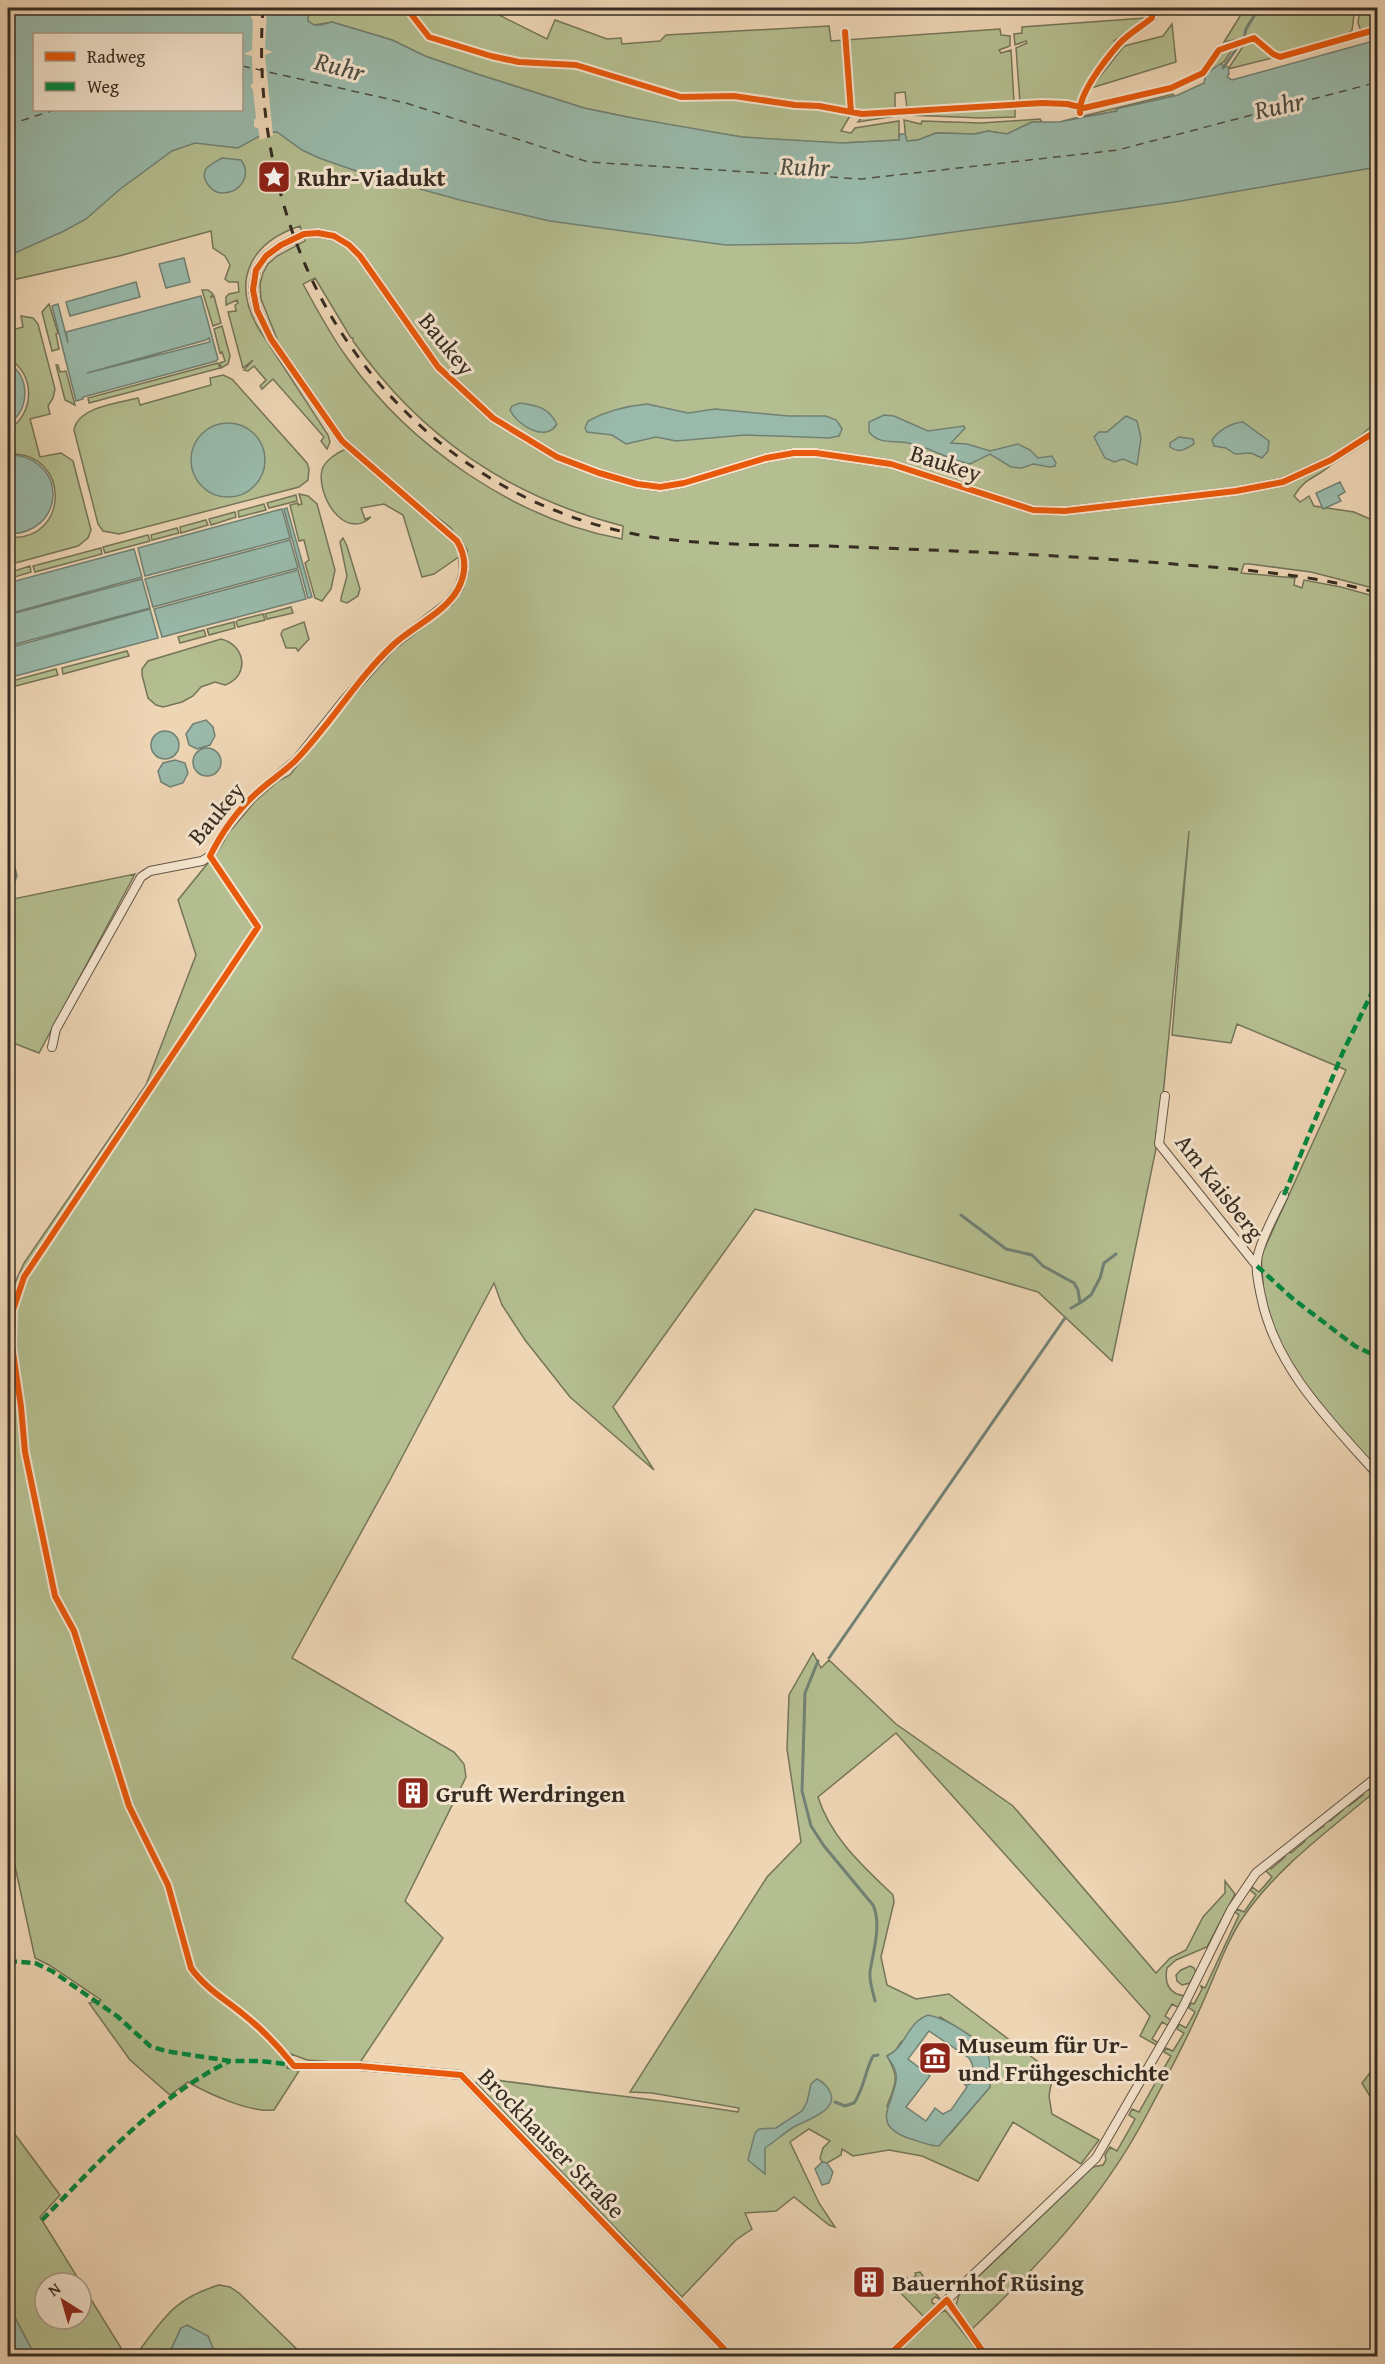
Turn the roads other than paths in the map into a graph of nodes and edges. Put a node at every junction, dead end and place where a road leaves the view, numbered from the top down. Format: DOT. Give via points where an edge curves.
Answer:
graph roads {
  1 [pos="1152,8"];
  2 [pos="1152,18"];
  3 [pos="1377,429"];
  4 [pos="52,1047"];
  5 [pos="1165,1096"];
  6 [pos="1284,1195"];
  7 [pos="1257,1266"];
  8 [pos="1377,1475"];
  9 [pos="1377,1776"];
  10 [pos="294,2066"];
  11 [pos="947,2300"];
  12 [pos="731,2356"];
  13 [pos="888,2356"];
  14 [pos="986,2356"];
  1 -- 2 [label="street"];
  3 -- 4 [label="street, Baukey" via="1331,460 1283,482 1065,511 1033,510 891,465 816,453 766,458 684,483 660,487 637,484 557,457 493,418 438,367 349,244 334,236 304,234 266,255 256,270 253,290 257,310 271,339 342,441 457,541 463,552 464,572 449,602 392,646 296,760 252,798 210,856 150,871 141,877 56,1029"];
  5 -- 7 [label="street, Am Kaisberg" via="1159,1144"];
  6 -- 7 [label="street"];
  7 -- 8 [label="street" via="1264,1312 1298,1382"];
  9 -- 11 [label="street" via="1256,1873 1231,1910 1182,2009 1096,2158"];
  10 -- 12 [label="street, Brockhauser Straße" via="359,2066 461,2075"];
  11 -- 13 [label="street"];
  11 -- 14 [label="street"];
}
